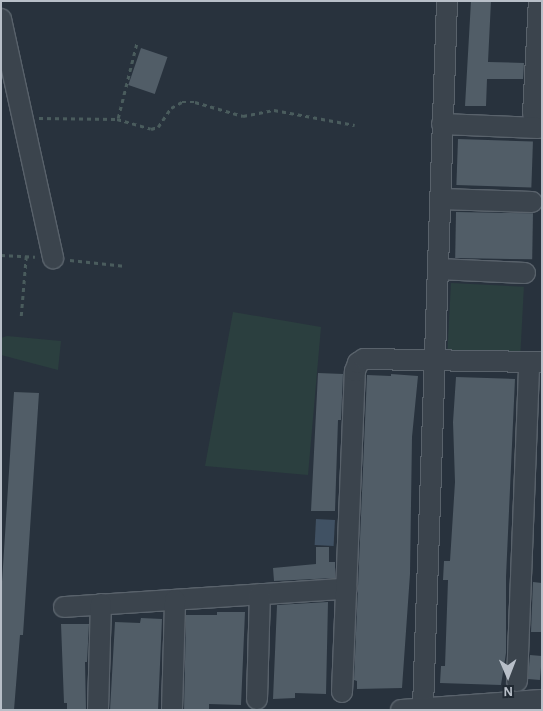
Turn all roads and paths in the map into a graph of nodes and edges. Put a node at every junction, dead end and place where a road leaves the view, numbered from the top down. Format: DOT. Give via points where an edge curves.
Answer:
graph roads {
  1 [pos="447,1"];
  2 [pos="539,1"];
  3 [pos="1,19"];
  4 [pos="137,42"];
  5 [pos="22,117"];
  6 [pos="117,119"];
  7 [pos="442,124"];
  8 [pos="355,126"];
  9 [pos="441,199"];
  10 [pos="532,202"];
  11 [pos="26,256"];
  12 [pos="52,258"];
  13 [pos="438,269"];
  14 [pos="525,273"];
  15 [pos="21,316"];
  16 [pos="436,360"];
  17 [pos="536,362"];
  18 [pos="346,588"];
  19 [pos="260,594"];
  20 [pos="175,600"];
  21 [pos="101,604"];
  22 [pos="64,607"];
  23 [pos="517,681"];
  24 [pos="342,692"];
  25 [pos="257,700"];
  26 [pos="542,700"];
  27 [pos="423,707"];
  28 [pos="98,710"];
  29 [pos="172,710"];
  30 [pos="401,710"];
  1 -- 7 [label="street"];
  2 -- 7 [label="street" via="535,121"];
  3 -- 5 [label="street"];
  4 -- 6 [label="path"];
  5 -- 6 [label="path"];
  5 -- 12 [label="street"];
  6 -- 8 [label="path" via="151,129 158,127 171,108 182,102 195,102 242,116 274,110"];
  7 -- 9 [label="street"];
  9 -- 10 [label="street"];
  9 -- 13 [label="street"];
  11 -- 15 [label="path"];
  13 -- 14 [label="street"];
  13 -- 16 [label="street"];
  16 -- 17 [label="street"];
  16 -- 18 [label="street" via="364,358 355,371"];
  16 -- 27 [label="street"];
  17 -- 23 [label="street"];
  18 -- 19 [label="street"];
  18 -- 24 [label="street"];
  19 -- 20 [label="street"];
  19 -- 25 [label="street"];
  20 -- 21 [label="street"];
  20 -- 29 [label="street"];
  21 -- 22 [label="street"];
  21 -- 28 [label="street"];
  26 -- 27 [label="street"];
  27 -- 30 [label="street"];
}
